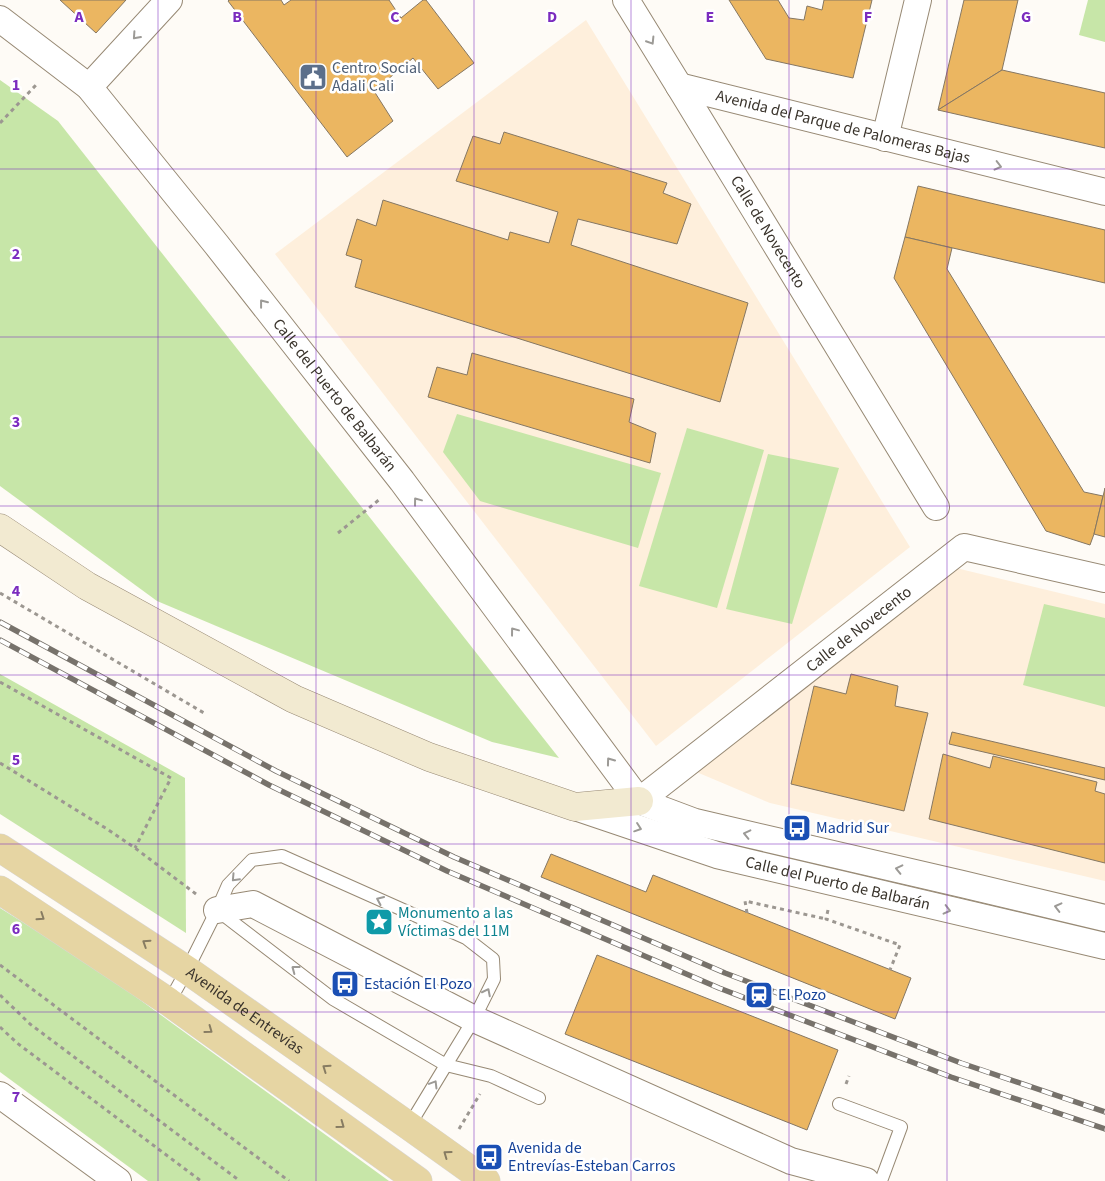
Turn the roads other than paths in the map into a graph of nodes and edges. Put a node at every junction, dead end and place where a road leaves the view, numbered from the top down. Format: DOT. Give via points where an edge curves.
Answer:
graph roads {
  1 [pos="169,0"];
  2 [pos="626,0"];
  3 [pos="918,0"];
  4 [pos="0,19"];
  5 [pos="680,86"];
  6 [pos="89,87"];
  7 [pos="885,138"];
  8 [pos="1105,192"];
  9 [pos="936,507"];
  10 [pos="0,528"];
  11 [pos="1105,579"];
  12 [pos="639,801"];
  13 [pos="575,807"];
  14 [pos="0,848"];
  15 [pos="0,890"];
  16 [pos="216,910"];
  17 [pos="1105,918"];
  18 [pos="1105,946"];
  19 [pos="187,970"];
  20 [pos="169,1002"];
  21 [pos="474,1019"];
  22 [pos="446,1064"];
  23 [pos="0,1094"];
  24 [pos="539,1098"];
  25 [pos="839,1104"];
  26 [pos="409,1126"];
  27 [pos="118,1181"];
  28 [pos="418,1181"];
  29 [pos="486,1181"];
  30 [pos="866,1181"];
  31 [pos="881,1181"];
  1 -- 6 [label="street, one-way"];
  2 -- 5 [label="street, one-way"];
  3 -- 7 [label="street"];
  4 -- 6 [label="street, Calle del Puerto de Balbarán"];
  5 -- 7 [label="street, Avenida del Parque de Palomeras Bajas"];
  5 -- 9 [label="street, Calle de Novecento"];
  12 -- 6 [label="street, Calle del Puerto de Balbarán, one-way" via="402,481"];
  7 -- 8 [label="street, Avenida del Parque de Palomeras Bajas, one-way"];
  10 -- 13 [label="street, Calle del Puerto de Balbarán" via="87,586 294,699 430,757"];
  11 -- 12 [label="street, Calle de Novecento" via="964,547"];
  12 -- 13 [label="street, Calle del Puerto de Balbarán"];
  17 -- 12 [label="street, Calle del Puerto de Balbarán, one-way" via="695,822"];
  13 -- 18 [label="street, Calle del Puerto de Balbarán, one-way" via="717,855"];
  19 -- 14 [label="main road, Avenida de Entrevías, one-way"];
  15 -- 20 [label="main road, one-way"];
  16 -- 19 [label="lane"];
  16 -- 21 [label="street" via="253,904"];
  21 -- 16 [label="lane, one-way" via="494,980 494,959 466,938 282,856 252,860 228,885"];
  22 -- 16 [label="lane, one-way" via="333,999"];
  19 -- 20 [label="lane"];
  26 -- 19 [label="main road, Avenida de Entrevías, one-way"];
  20 -- 28 [label="main road, one-way"];
  21 -- 22 [label="lane"];
  21 -- 30 [label="street" via="791,1161"];
  22 -- 24 [label="lane" via="491,1076"];
  26 -- 22 [label="lane, one-way"];
  23 -- 27 [label="street"];
  25 -- 31 [label="lane" via="901,1127"];
  29 -- 26 [label="main road, Avenida de Entrevías, one-way"];
}
